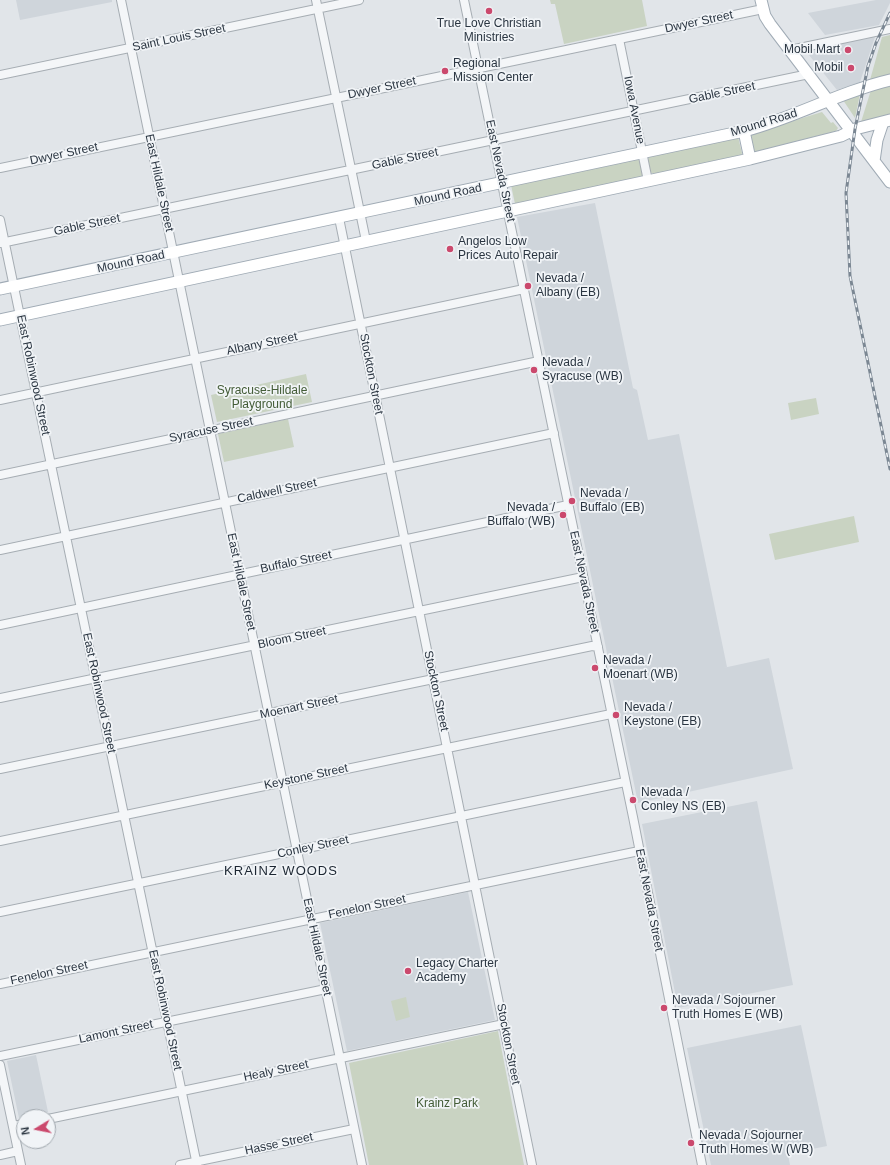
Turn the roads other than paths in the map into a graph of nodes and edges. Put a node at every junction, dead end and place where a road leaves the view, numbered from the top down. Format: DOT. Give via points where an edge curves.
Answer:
graph roads {
  1 [pos="121,0"];
  2 [pos="316,0"];
  3 [pos="359,0"];
  4 [pos="464,0"];
  5 [pos="762,4"];
  6 [pos="318,9"];
  7 [pos="890,29"];
  8 [pos="619,39"];
  9 [pos="131,48"];
  10 [pos="790,50"];
  11 [pos="478,68"];
  12 [pos="809,74"];
  13 [pos="0,75"];
  14 [pos="890,80"];
  15 [pos="336,98"];
  16 [pos="828,101"];
  17 [pos="634,111"];
  18 [pos="886,121"];
  19 [pos="744,131"];
  20 [pos="850,131"];
  21 [pos="149,137"];
  22 [pos="493,140"];
  23 [pos="642,154"];
  24 [pos="750,160"];
  25 [pos="874,161"];
  26 [pos="0,168"];
  27 [pos="352,170"];
  28 [pos="648,181"];
  29 [pos="890,182"];
  30 [pos="502,183"];
  31 [pos="164,210"];
  32 [pos="508,212"];
  33 [pos="361,213"];
  34 [pos="339,218"];
  35 [pos="0,220"];
  36 [pos="366,241"];
  37 [pos="2,243"];
  38 [pos="345,246"];
  39 [pos="173,253"];
  40 [pos="179,281"];
  41 [pos="14,286"];
  42 [pos="0,289"];
  43 [pos="524,289"];
  44 [pos="20,315"];
  45 [pos="0,320"];
  46 [pos="360,323"];
  47 [pos="195,358"];
  48 [pos="539,361"];
  49 [pos="36,392"];
  50 [pos="375,395"];
  51 [pos="0,400"];
  52 [pos="210,430"];
  53 [pos="554,432"];
  54 [pos="51,464"];
  55 [pos="390,467"];
  56 [pos="0,475"];
  57 [pos="225,502"];
  58 [pos="568,504"];
  59 [pos="66,536"];
  60 [pos="404,539"];
  61 [pos="0,550"];
  62 [pos="240,574"];
  63 [pos="583,577"];
  64 [pos="81,608"];
  65 [pos="419,611"];
  66 [pos="0,625"];
  67 [pos="254,645"];
  68 [pos="598,647"];
  69 [pos="96,678"];
  70 [pos="433,680"];
  71 [pos="0,698"];
  72 [pos="269,714"];
  73 [pos="611,714"];
  74 [pos="110,746"];
  75 [pos="447,748"];
  76 [pos="0,769"];
  77 [pos="283,782"];
  78 [pos="625,782"];
  79 [pos="124,815"];
  80 [pos="461,816"];
  81 [pos="0,841"];
  82 [pos="297,851"];
  83 [pos="640,851"];
  84 [pos="138,884"];
  85 [pos="475,885"];
  86 [pos="0,912"];
  87 [pos="311,919"];
  88 [pos="153,952"];
  89 [pos="0,984"];
  90 [pos="326,989"];
  91 [pos="167,1022"];
  92 [pos="504,1024"];
  93 [pos="0,1056"];
  94 [pos="339,1058"];
  95 [pos="0,1065"];
  96 [pos="2,1085"];
  97 [pos="182,1092"];
  98 [pos="56,1117"];
  99 [pos="16,1125"];
  100 [pos="13,1126"];
  101 [pos="354,1129"];
  102 [pos="18,1151"];
  103 [pos="0,1155"];
  104 [pos="196,1163"];
  105 [pos="21,1165"];
  106 [pos="180,1165"];
  107 [pos="362,1165"];
  108 [pos="532,1165"];
  109 [pos="702,1165"];
  1 -- 9 [label="street, East Hildale Street"];
  2 -- 6 [label="street"];
  3 -- 6 [label="street, Saint Louis Street"];
  4 -- 11 [label="street, East Nevada Street"];
  5 -- 8 [label="street, Dwyer Street"];
  5 -- 10 [label="main road" via="770,24"];
  6 -- 9 [label="street, Saint Louis Street"];
  6 -- 15 [label="street"];
  7 -- 10 [label="street"];
  8 -- 11 [label="street, Dwyer Street"];
  8 -- 17 [label="street, Iowa Avenue"];
  9 -- 13 [label="street, Saint Louis Street"];
  9 -- 21 [label="street, East Hildale Street"];
  10 -- 12 [label="main road"];
  11 -- 15 [label="street, Dwyer Street"];
  11 -- 22 [label="street, East Nevada Street"];
  12 -- 16 [label="main road"];
  12 -- 17 [label="street, Gable Street"];
  14 -- 16 [label="main road, Mound Road"];
  15 -- 21 [label="street, Dwyer Street"];
  15 -- 27 [label="street"];
  16 -- 19 [label="main road, Mound Road" via="777,122"];
  16 -- 20 [label="main road"];
  17 -- 22 [label="street, Gable Street"];
  17 -- 23 [label="street, Iowa Avenue"];
  18 -- 20 [label="main road"];
  18 -- 25 [label="main road" via="878,134"];
  19 -- 23 [label="main road, Mound Road"];
  19 -- 24 [label="main road"];
  20 -- 24 [label="main road" via="841,136"];
  20 -- 25 [label="main road"];
  21 -- 26 [label="street, Dwyer Street"];
  21 -- 31 [label="street, East Hildale Street"];
  22 -- 27 [label="street, Gable Street"];
  22 -- 30 [label="street, East Nevada Street"];
  23 -- 28 [label="street, Iowa Avenue"];
  23 -- 30 [label="main road, Mound Road"];
  24 -- 28 [label="main road"];
  25 -- 29 [label="main road"];
  27 -- 31 [label="street, Gable Street"];
  27 -- 33 [label="street"];
  28 -- 32 [label="main road"];
  30 -- 32 [label="street, East Nevada Street"];
  30 -- 33 [label="main road, Mound Road"];
  31 -- 37 [label="street, Gable Street"];
  31 -- 39 [label="street, East Hildale Street"];
  32 -- 36 [label="main road"];
  32 -- 43 [label="street, East Nevada Street"];
  33 -- 34 [label="main road, Mound Road"];
  33 -- 36 [label="street"];
  34 -- 38 [label="street, Stockton Street"];
  34 -- 39 [label="main road, Mound Road"];
  35 -- 37 [label="street, East Robinwood Street"];
  36 -- 38 [label="main road"];
  37 -- 41 [label="street, East Robinwood Street"];
  38 -- 40 [label="main road"];
  38 -- 46 [label="street, Stockton Street"];
  39 -- 40 [label="street, East Hildale Street"];
  39 -- 41 [label="main road, Mound Road"];
  40 -- 44 [label="main road"];
  40 -- 47 [label="street, East Hildale Street"];
  41 -- 42 [label="main road, Mound Road"];
  41 -- 44 [label="street, East Robinwood Street"];
  43 -- 46 [label="street, Albany Street"];
  43 -- 48 [label="street, East Nevada Street"];
  44 -- 45 [label="main road"];
  44 -- 49 [label="street, East Robinwood Street"];
  46 -- 47 [label="street, Albany Street"];
  46 -- 50 [label="street, Stockton Street"];
  47 -- 49 [label="street, Albany Street"];
  47 -- 52 [label="street, East Hildale Street"];
  48 -- 50 [label="street, Syracuse Street"];
  48 -- 53 [label="street, East Nevada Street"];
  49 -- 51 [label="street, Albany Street"];
  49 -- 54 [label="street, East Robinwood Street"];
  50 -- 52 [label="street, Syracuse Street"];
  50 -- 55 [label="street, Stockton Street"];
  52 -- 54 [label="street, Syracuse Street"];
  52 -- 57 [label="street, East Hildale Street"];
  53 -- 55 [label="street, Caldwell Street"];
  53 -- 58 [label="street, East Nevada Street"];
  54 -- 56 [label="street, Syracuse Street"];
  54 -- 59 [label="street, East Robinwood Street"];
  55 -- 57 [label="street, Caldwell Street"];
  55 -- 60 [label="street, Stockton Street"];
  57 -- 59 [label="street, Caldwell Street"];
  57 -- 62 [label="street, East Hildale Street"];
  58 -- 60 [label="street, Buffalo Street"];
  58 -- 63 [label="street, East Nevada Street"];
  59 -- 61 [label="street, Caldwell Street"];
  59 -- 64 [label="street, East Robinwood Street"];
  60 -- 62 [label="street, Buffalo Street"];
  60 -- 65 [label="street, Stockton Street"];
  62 -- 64 [label="street, Buffalo Street"];
  62 -- 67 [label="street, East Hildale Street"];
  63 -- 65 [label="street, Bloom Street"];
  63 -- 68 [label="street, East Nevada Street"];
  64 -- 66 [label="street, Buffalo Street"];
  64 -- 69 [label="street, East Robinwood Street"];
  65 -- 67 [label="street, Bloom Street"];
  65 -- 70 [label="street, Stockton Street"];
  67 -- 69 [label="street, Bloom Street"];
  67 -- 72 [label="street, East Hildale Street"];
  68 -- 70 [label="street, Moenart Street" via="592,646"];
  68 -- 73 [label="street, East Nevada Street"];
  69 -- 71 [label="street, Bloom Street"];
  69 -- 74 [label="street, East Robinwood Street"];
  70 -- 72 [label="street, Moenart Street"];
  70 -- 75 [label="street, Stockton Street"];
  72 -- 74 [label="street, Moenart Street"];
  72 -- 77 [label="street, East Hildale Street"];
  73 -- 75 [label="street, Keystone Street"];
  73 -- 78 [label="street, East Nevada Street"];
  74 -- 76 [label="street, Moenart Street"];
  74 -- 79 [label="street, East Robinwood Street"];
  75 -- 77 [label="street, Keystone Street"];
  75 -- 80 [label="street, Stockton Street"];
  77 -- 79 [label="street, Keystone Street"];
  77 -- 82 [label="street, East Hildale Street"];
  78 -- 80 [label="street, Conley Street"];
  78 -- 83 [label="street, East Nevada Street"];
  79 -- 81 [label="street, Keystone Street"];
  79 -- 84 [label="street, East Robinwood Street"];
  80 -- 82 [label="street, Conley Street"];
  80 -- 85 [label="street, Stockton Street"];
  82 -- 84 [label="street, Conley Street"];
  82 -- 87 [label="street, East Hildale Street"];
  83 -- 85 [label="street, Fenelon Street"];
  83 -- 109 [label="street, East Nevada Street"];
  84 -- 86 [label="street, Conley Street"];
  84 -- 88 [label="street, East Robinwood Street"];
  85 -- 87 [label="street, Fenelon Street"];
  85 -- 92 [label="street, Stockton Street"];
  87 -- 88 [label="street, Fenelon Street"];
  87 -- 90 [label="street, East Hildale Street"];
  88 -- 89 [label="street, Fenelon Street"];
  88 -- 91 [label="street, East Robinwood Street"];
  90 -- 91 [label="street, Lamont Street"];
  90 -- 94 [label="street, East Hildale Street"];
  91 -- 93 [label="street, Lamont Street"];
  91 -- 97 [label="street, East Robinwood Street"];
  92 -- 94 [label="street, Healy Street"];
  92 -- 108 [label="street, Stockton Street"];
  94 -- 97 [label="street, Healy Street"];
  94 -- 101 [label="street, East Hildale Street"];
  95 -- 96 [label="street"];
  96 -- 100 [label="street"];
  97 -- 98 [label="street, Healy Street"];
  97 -- 104 [label="street, East Robinwood Street"];
  99 -- 100 [label="street"];
  100 -- 102 [label="street"];
  101 -- 104 [label="street, Hasse Street"];
  101 -- 107 [label="street, East Hildale Street"];
  102 -- 103 [label="street"];
  102 -- 105 [label="street"];
  104 -- 106 [label="street, Hasse Street"];
}
